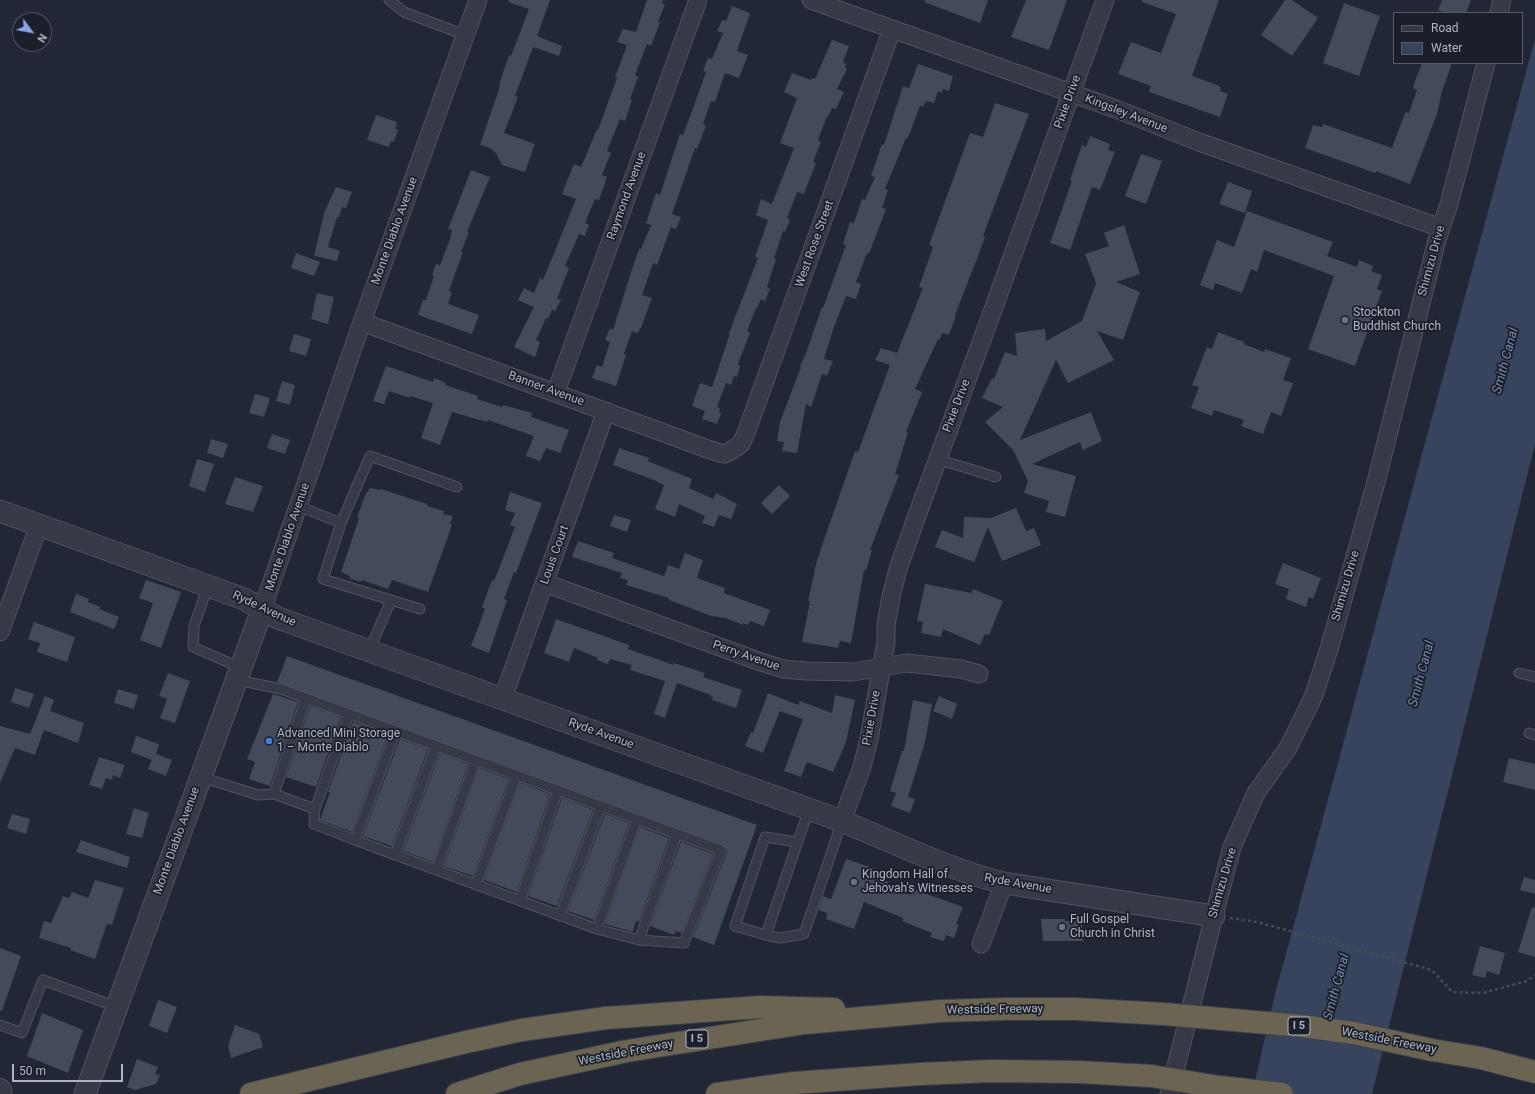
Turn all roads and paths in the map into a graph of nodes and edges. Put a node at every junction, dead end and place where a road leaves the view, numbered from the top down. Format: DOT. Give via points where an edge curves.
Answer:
graph roads {
  1 [pos="389,0"];
  2 [pos="478,0"];
  3 [pos="698,0"];
  4 [pos="812,0"];
  5 [pos="1104,0"];
  6 [pos="1502,0"];
  7 [pos="1499,12"];
  8 [pos="892,29"];
  9 [pos="466,35"];
  10 [pos="1486,64"];
  11 [pos="1071,93"];
  12 [pos="1441,228"];
  13 [pos="362,322"];
  14 [pos="556,392"];
  15 [pos="606,411"];
  16 [pos="729,452"];
  17 [pos="937,459"];
  18 [pos="996,477"];
  19 [pos="457,487"];
  20 [pos="298,506"];
  21 [pos="0,511"];
  22 [pos="342,523"];
  23 [pos="39,525"];
  24 [pos="545,583"];
  25 [pos="208,586"];
  26 [pos="391,600"];
  27 [pos="420,609"];
  28 [pos="262,610"];
  29 [pos="0,632"];
  30 [pos="369,651"];
  31 [pos="881,669"];
  32 [pos="1518,673"];
  33 [pos="239,674"];
  34 [pos="979,674"];
  35 [pos="1535,676"];
  36 [pos="306,698"];
  37 [pos="503,698"];
  38 [pos="349,714"];
  39 [pos="396,731"];
  40 [pos="436,746"];
  41 [pos="476,760"];
  42 [pos="516,775"];
  43 [pos="201,777"];
  44 [pos="558,790"];
  45 [pos="274,794"];
  46 [pos="601,806"];
  47 [pos="316,809"];
  48 [pos="809,809"];
  49 [pos="637,819"];
  50 [pos="842,821"];
  51 [pos="677,834"];
  52 [pos="355,840"];
  53 [pos="797,842"];
  54 [pos="395,855"];
  55 [pos="436,870"];
  56 [pos="1004,883"];
  57 [pos="476,885"];
  58 [pos="520,901"];
  59 [pos="560,916"];
  60 [pos="1214,916"];
  61 [pos="597,929"];
  62 [pos="766,935"];
  63 [pos="639,940"];
  64 [pos="981,944"];
  65 [pos="1535,975"];
  66 [pos="117,1007"];
  67 [pos="941,1011"];
  68 [pos="0,1025"];
  69 [pos="1481,1058"];
  70 [pos="1535,1061"];
  71 [pos="1535,1072"];
  72 [pos="90,1089"];
  73 [pos="743,1092"];
  74 [pos="251,1094"];
  75 [pos="457,1094"];
  76 [pos="717,1094"];
  77 [pos="1169,1094"];
  78 [pos="1282,1094"];
  1 -- 9 [label="lane" via="404,12"];
  2 -- 9 [label="street, Monte Diablo Avenue"];
  3 -- 14 [label="street, Raymond Avenue"];
  4 -- 8 [label="street, Kingsley Avenue"];
  5 -- 11 [label="street, Pixie Drive"];
  6 -- 7 [label="street"];
  8 -- 11 [label="street, Kingsley Avenue"];
  8 -- 16 [label="street, West Rose Street" via="746,433 741,444"];
  9 -- 13 [label="street, Monte Diablo Avenue"];
  10 -- 12 [label="street, Shimizu Drive" via="1450,204"];
  11 -- 12 [label="street, Kingsley Avenue"];
  11 -- 17 [label="street, Pixie Drive"];
  12 -- 60 [label="street, Shimizu Drive" via="1376,482 1329,650 1314,695 1288,748 1256,793 1232,847"];
  13 -- 14 [label="street, Banner Avenue"];
  13 -- 20 [label="street, Monte Diablo Avenue"];
  14 -- 15 [label="street, Banner Avenue"];
  15 -- 16 [label="street, Banner Avenue" via="713,451 725,454"];
  15 -- 24 [label="street, Louis Court"];
  17 -- 18 [label="lane"];
  17 -- 31 [label="street, Pixie Drive" via="898,569 887,618"];
  19 -- 22 [label="lane" via="370,456"];
  20 -- 22 [label="lane"];
  20 -- 28 [label="street, Monte Diablo Avenue"];
  21 -- 23 [label="street, Ryde Avenue"];
  22 -- 26 [label="lane" via="323,579"];
  23 -- 25 [label="street, Ryde Avenue"];
  23 -- 29 [label="street"];
  24 -- 31 [label="street, Perry Avenue" via="783,669 853,672"];
  24 -- 37 [label="street, Louis Court"];
  25 -- 28 [label="street, Ryde Avenue" via="244,599"];
  25 -- 33 [label="lane" via="194,626 193,647"];
  26 -- 27 [label="lane"];
  26 -- 30 [label="lane"];
  28 -- 30 [label="street, Ryde Avenue"];
  28 -- 33 [label="street, Monte Diablo Avenue"];
  30 -- 37 [label="street, Ryde Avenue"];
  31 -- 34 [label="street, Perry Avenue" via="906,663 962,669"];
  31 -- 50 [label="street, Pixie Drive" via="862,767"];
  32 -- 35 [label="lane"];
  33 -- 36 [label="lane"];
  33 -- 43 [label="street, Monte Diablo Avenue"];
  36 -- 38 [label="lane"];
  36 -- 45 [label="lane"];
  37 -- 48 [label="street, Ryde Avenue"];
  38 -- 39 [label="lane"];
  38 -- 47 [label="lane"];
  39 -- 40 [label="lane"];
  39 -- 52 [label="lane"];
  40 -- 41 [label="lane"];
  40 -- 54 [label="lane"];
  41 -- 42 [label="lane"];
  41 -- 55 [label="lane"];
  42 -- 44 [label="lane"];
  42 -- 57 [label="lane"];
  43 -- 45 [label="lane" via="258,795"];
  43 -- 66 [label="street, Monte Diablo Avenue"];
  44 -- 46 [label="lane"];
  44 -- 58 [label="lane"];
  45 -- 47 [label="lane"];
  46 -- 49 [label="lane"];
  46 -- 59 [label="lane"];
  47 -- 52 [label="lane" via="314,824"];
  48 -- 50 [label="street, Ryde Avenue"];
  48 -- 53 [label="lane"];
  49 -- 51 [label="lane"];
  49 -- 61 [label="lane"];
  50 -- 56 [label="street, Ryde Avenue" via="936,861"];
  50 -- 62 [label="lane" via="804,934 780,938"];
  51 -- 63 [label="lane"];
  51 -- 63 [label="lane" via="721,850 684,943"];
  52 -- 54 [label="lane"];
  53 -- 62 [label="lane"];
  53 -- 62 [label="lane" via="765,837 735,926"];
  54 -- 55 [label="lane"];
  55 -- 57 [label="lane"];
  56 -- 60 [label="street, Ryde Avenue"];
  56 -- 64 [label="street"];
  57 -- 58 [label="lane"];
  58 -- 59 [label="lane"];
  59 -- 61 [label="lane"];
  60 -- 65 [label="path" via="1257,922 1432,970 1452,992 1484,993 1527,981"];
  60 -- 77 [label="street, Shimizu Drive"];
  61 -- 63 [label="lane"];
  66 -- 68 [label="lane" via="43,980 22,1033"];
  66 -- 72 [label="street, Monte Diablo Avenue"];
  67 -- 69 [label="highway, Westside Freeway / I 5, bridge" via="1006,1008 1076,1009 1302,1026 1354,1033"];
  67 -- 74 [label="highway" via="760,1007 606,1018 473,1040"];
  67 -- 75 [label="highway, Westside Freeway / I 5" via="805,1023 659,1045 520,1074"];
  69 -- 70 [label="highway"];
  69 -- 71 [label="highway, Westside Freeway / I 5"];
  73 -- 76 [label="highway"];
  73 -- 78 [label="highway, bridge" via="806,1082 992,1071 1151,1076"];
}
